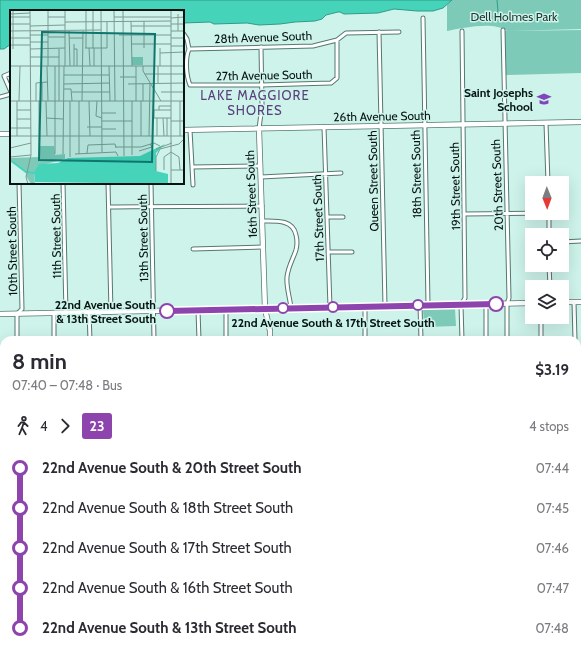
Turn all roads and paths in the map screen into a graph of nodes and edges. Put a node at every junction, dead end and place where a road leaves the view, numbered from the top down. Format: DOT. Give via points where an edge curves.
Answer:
graph roads {
  1 [pos="423,18"];
  2 [pos="504,30"];
  3 [pos="462,31"];
  4 [pos="379,32"];
  5 [pos="398,32"];
  6 [pos="184,34"];
  7 [pos="337,40"];
  8 [pos="261,47"];
  9 [pos="189,48"];
  10 [pos="185,72"];
  11 [pos="10,73"];
  12 [pos="261,85"];
  13 [pos="10,91"];
  14 [pos="10,93"];
  15 [pos="0,97"];
  16 [pos="581,122"];
  17 [pos="546,123"];
  18 [pos="463,124"];
  19 [pos="504,124"];
  20 [pos="424,125"];
  21 [pos="381,126"];
  22 [pos="324,127"];
  23 [pos="259,129"];
  24 [pos="184,130"];
  25 [pos="190,130"];
  26 [pos="260,166"];
  27 [pos="192,167"];
  28 [pos="341,173"];
  29 [pos="326,174"];
  30 [pos="548,176"];
  31 [pos="261,177"];
  32 [pos="19,184"];
  33 [pos="63,184"];
  34 [pos="108,184"];
  35 [pos="151,184"];
  36 [pos="193,185"];
  37 [pos="152,206"];
  38 [pos="262,206"];
  39 [pos="109,207"];
  40 [pos="465,214"];
  41 [pos="507,214"];
  42 [pos="525,214"];
  43 [pos="327,217"];
  44 [pos="343,217"];
  45 [pos="262,221"];
  46 [pos="581,241"];
  47 [pos="569,242"];
  48 [pos="263,247"];
  49 [pos="193,249"];
  50 [pos="328,252"];
  51 [pos="352,252"];
  52 [pos="569,302"];
  53 [pos="574,302"];
  54 [pos="581,302"];
  55 [pos="525,303"];
  56 [pos="486,304"];
  57 [pos="507,304"];
  58 [pos="420,305"];
  59 [pos="428,305"];
  60 [pos="461,305"];
  61 [pos="365,306"];
  62 [pos="385,306"];
  63 [pos="330,307"];
  64 [pos="291,308"];
  65 [pos="226,309"];
  66 [pos="265,309"];
  67 [pos="198,310"];
  68 [pos="153,311"];
  69 [pos="89,312"];
  70 [pos="111,312"];
  71 [pos="54,313"];
  72 [pos="66,313"];
  73 [pos="0,314"];
  74 [pos="17,314"];
  75 [pos="541,324"];
  76 [pos="17,336"];
  77 [pos="54,336"];
  78 [pos="90,336"];
  79 [pos="154,336"];
  80 [pos="199,336"];
  81 [pos="226,336"];
  82 [pos="270,336"];
  83 [pos="365,336"];
  84 [pos="421,336"];
  85 [pos="462,336"];
  86 [pos="486,336"];
  87 [pos="507,336"];
  88 [pos="541,336"];
  89 [pos="575,336"];
  1 -- 20 [label="street, 18th Street South"];
  2 -- 19 [label="street, 20th Street South"];
  3 -- 18 [label="street, 19th Street South"];
  4 -- 5 [label="street, 28th Avenue South"];
  4 -- 7 [label="street, 28th Avenue South" via="346,33"];
  4 -- 21 [label="street, Queen Street South"];
  6 -- 9 [label="street"];
  7 -- 8 [label="street, 28th Avenue South" via="312,46"];
  7 -- 12 [label="street, 27th Avenue South" via="337,78 331,82"];
  8 -- 9 [label="street, 28th Avenue South"];
  8 -- 12 [label="street, 16th Street South"];
  9 -- 10 [label="street"];
  10 -- 12 [label="street, 27th Avenue South" via="190,85"];
  11 -- 13 [label="street" via="4,76"];
  12 -- 23 [label="street, 16th Street South"];
  14 -- 15 [label="street"];
  16 -- 17 [label="street, 26th Avenue South"];
  17 -- 19 [label="street, 26th Avenue South"];
  17 -- 30 [label="street"];
  18 -- 19 [label="street, 26th Avenue South"];
  18 -- 20 [label="street, 26th Avenue South"];
  18 -- 40 [label="street, 19th Street South"];
  19 -- 41 [label="street, 20th Street South"];
  20 -- 21 [label="street, 26th Avenue South"];
  20 -- 59 [label="street, 18th Street South"];
  21 -- 22 [label="street, 26th Avenue South"];
  21 -- 62 [label="street, Queen Street South"];
  22 -- 23 [label="street, 26th Avenue South"];
  22 -- 29 [label="street, 17th Street South"];
  23 -- 25 [label="street, 26th Avenue South"];
  23 -- 26 [label="street, 16th Street South"];
  24 -- 25 [label="street, 26th Avenue South"];
  25 -- 27 [label="street"];
  26 -- 27 [label="street"];
  26 -- 31 [label="street, 16th Street South"];
  27 -- 36 [label="street"];
  28 -- 29 [label="street"];
  29 -- 31 [label="street"];
  29 -- 43 [label="street, 17th Street South"];
  31 -- 38 [label="street, 16th Street South"];
  32 -- 74 [label="street, 10th Street South" via="22,309"];
  33 -- 72 [label="street, 11th Street South"];
  34 -- 39 [label="street"];
  35 -- 37 [label="street, 13th Street South"];
  37 -- 38 [label="street"];
  37 -- 39 [label="street"];
  37 -- 68 [label="street, 13th Street South"];
  38 -- 45 [label="street, 16th Street South"];
  39 -- 70 [label="street"];
  40 -- 41 [label="street"];
  40 -- 60 [label="street, 19th Street South" via="465,298"];
  41 -- 42 [label="street"];
  41 -- 57 [label="street, 20th Street South"];
  43 -- 44 [label="street"];
  43 -- 50 [label="street, 17th Street South"];
  45 -- 48 [label="street, 16th Street South"];
  45 -- 64 [label="street" via="290,224 295,230 296,249 287,278"];
  46 -- 47 [label="street"];
  48 -- 49 [label="street"];
  48 -- 66 [label="street, 16th Street South"];
  50 -- 51 [label="street"];
  50 -- 63 [label="street, 17th Street South"];
  52 -- 53 [label="street"];
  53 -- 54 [label="street"];
  53 -- 89 [label="street"];
  55 -- 57 [label="street"];
  56 -- 57 [label="street"];
  56 -- 60 [label="street"];
  56 -- 86 [label="street"];
  57 -- 87 [label="street, 20th Street South"];
  58 -- 59 [label="street"];
  58 -- 62 [label="street"];
  58 -- 84 [label="street"];
  59 -- 60 [label="street"];
  60 -- 85 [label="street, 19th Street South"];
  61 -- 62 [label="street"];
  61 -- 63 [label="street"];
  61 -- 83 [label="street"];
  63 -- 64 [label="street"];
  64 -- 66 [label="street"];
  65 -- 66 [label="street"];
  65 -- 67 [label="street"];
  65 -- 81 [label="street"];
  66 -- 82 [label="street, 16th Street South"];
  67 -- 68 [label="street"];
  67 -- 80 [label="street"];
  68 -- 70 [label="street"];
  68 -- 79 [label="street, 13th Street South"];
  69 -- 70 [label="street"];
  69 -- 72 [label="street"];
  69 -- 78 [label="street"];
  71 -- 72 [label="street"];
  71 -- 74 [label="street"];
  71 -- 77 [label="street"];
  73 -- 74 [label="street"];
  74 -- 76 [label="street, 10th Street South"];
  75 -- 88 [label="street"];
}
